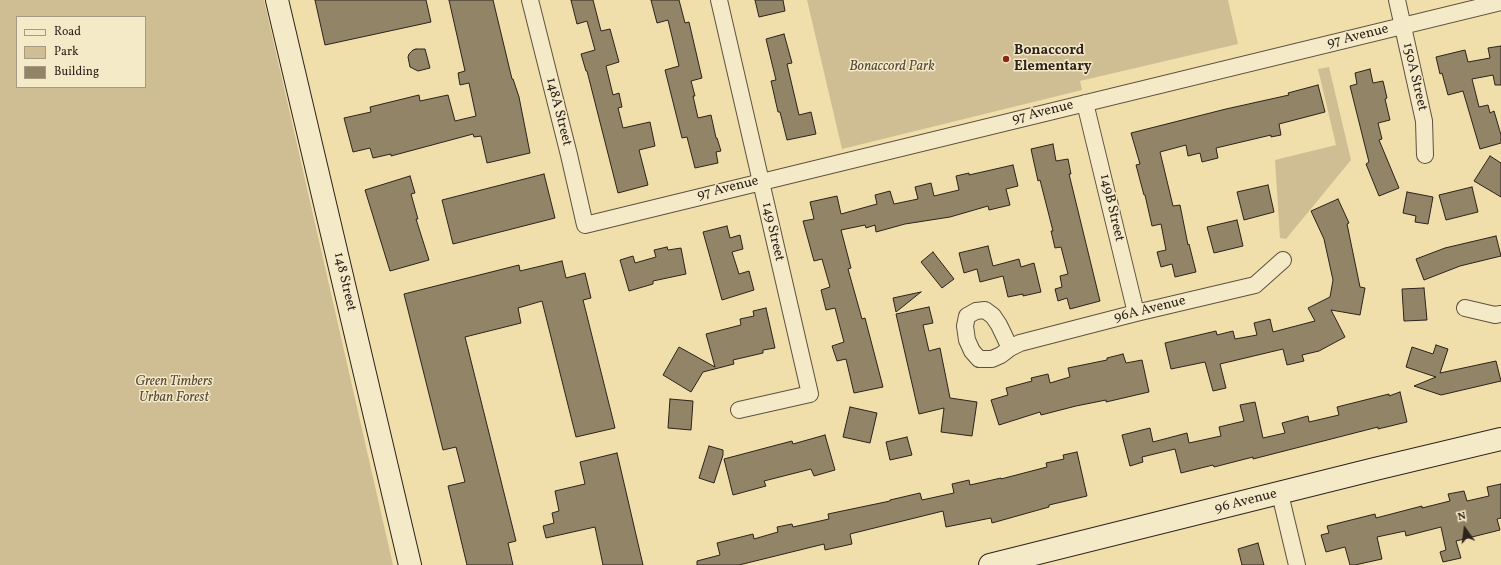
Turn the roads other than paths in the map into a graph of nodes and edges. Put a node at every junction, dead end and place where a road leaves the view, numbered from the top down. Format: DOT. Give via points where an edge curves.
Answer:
graph roads {
  1 [pos="277,0"];
  2 [pos="530,0"];
  3 [pos="719,0"];
  4 [pos="1397,0"];
  5 [pos="1501,2"];
  6 [pos="1403,26"];
  7 [pos="1085,103"];
  8 [pos="1425,155"];
  9 [pos="760,182"];
  10 [pos="585,225"];
  11 [pos="1283,260"];
  12 [pos="1465,308"];
  13 [pos="1136,313"];
  14 [pos="1501,314"];
  15 [pos="1010,348"];
  16 [pos="740,410"];
  17 [pos="1501,439"];
  18 [pos="1280,494"];
  19 [pos="410,565"];
  20 [pos="990,565"];
  21 [pos="1297,565"];
  1 -- 19 [label="main road, 148 Street"];
  2 -- 10 [label="street, 148A Street"];
  3 -- 9 [label="street, 149 Street"];
  4 -- 6 [label="street, 150A Street"];
  5 -- 6 [label="street, 97 Avenue"];
  6 -- 7 [label="street, 97 Avenue"];
  6 -- 8 [label="street, 150A Street" via="1424,121"];
  7 -- 9 [label="street, 97 Avenue"];
  7 -- 13 [label="street, 149B Street"];
  9 -- 10 [label="street, 97 Avenue"];
  9 -- 16 [label="street, 149 Street" via="810,394"];
  11 -- 13 [label="street, 96A Avenue" via="1255,285"];
  12 -- 14 [label="street"];
  13 -- 15 [label="street, 96A Avenue" via="1020,343"];
  17 -- 18 [label="main road, 96 Avenue"];
  18 -- 20 [label="main road, 96 Avenue"];
  18 -- 21 [label="street"];
}
